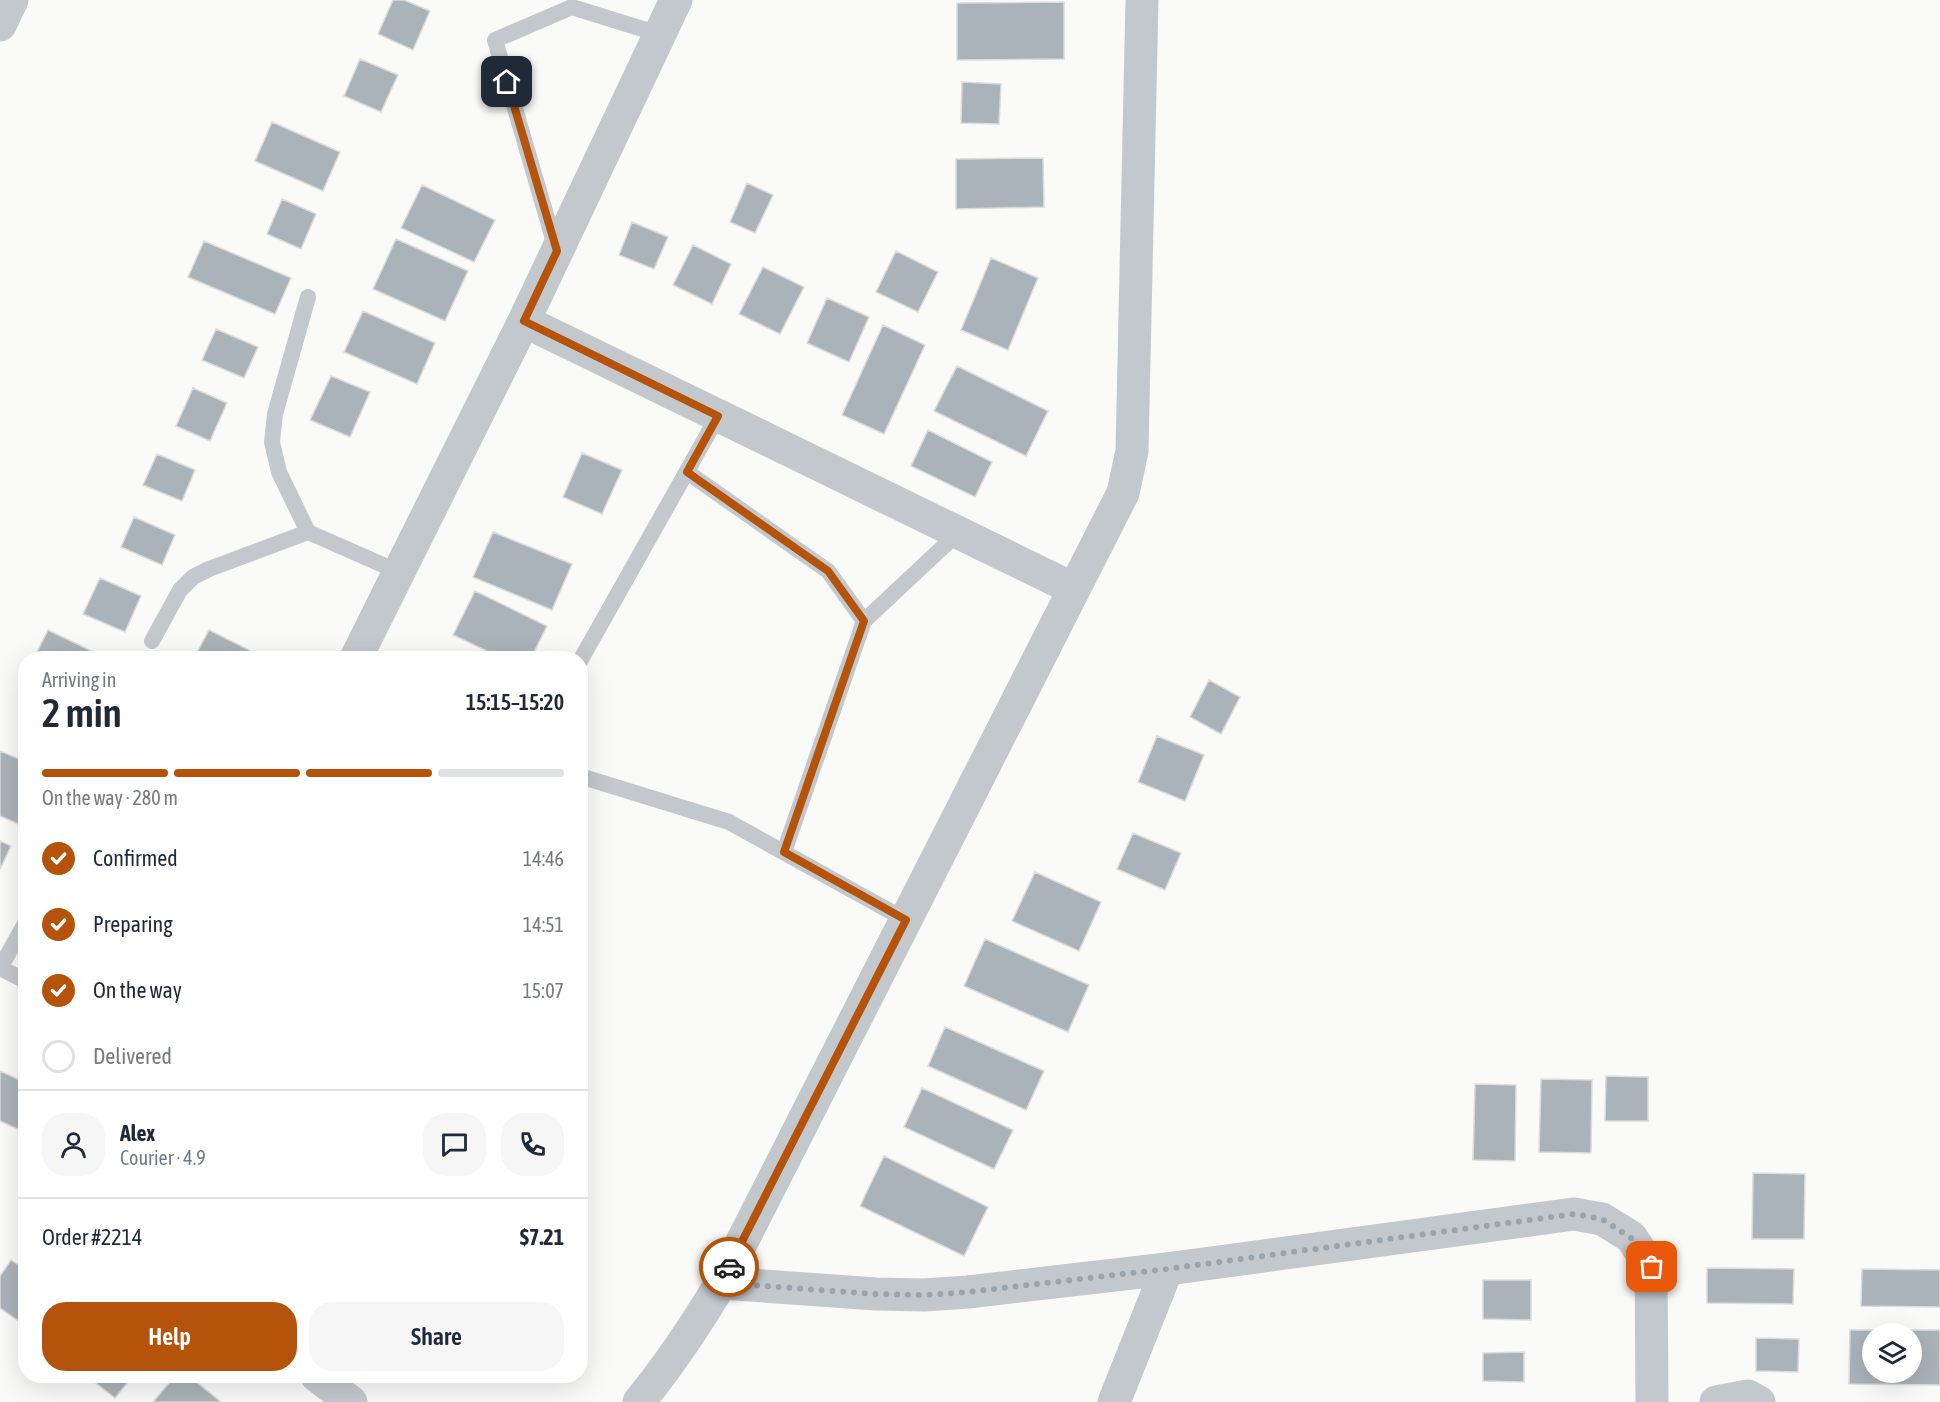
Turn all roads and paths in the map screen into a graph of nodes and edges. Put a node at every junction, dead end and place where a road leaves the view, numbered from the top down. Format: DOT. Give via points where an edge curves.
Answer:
graph roads {
  1 [pos="12,0"];
  2 [pos="676,0"];
  3 [pos="1142,0"];
  4 [pos="0,25"];
  5 [pos="659,34"];
  6 [pos="557,251"];
  7 [pos="308,297"];
  8 [pos="524,321"];
  9 [pos="718,416"];
  10 [pos="687,472"];
  11 [pos="308,532"];
  12 [pos="958,533"];
  13 [pos="399,572"];
  14 [pos="1074,589"];
  15 [pos="864,621"];
  16 [pos="152,641"];
  17 [pos="360,651"];
  18 [pos="586,651"];
  19 [pos="588,778"];
  20 [pos="784,852"];
  21 [pos="906,920"];
  22 [pos="18,936"];
  23 [pos="0,968"];
  24 [pos="18,977"];
  25 [pos="1167,1269"];
  26 [pos="721,1283"];
  27 [pos="326,1383"];
  28 [pos="351,1402"];
  29 [pos="639,1402"];
  30 [pos="1114,1402"];
  31 [pos="1652,1402"];
  32 [pos="1716,1402"];
  33 [pos="1760,1402"];
  1 -- 4 [label="street"];
  2 -- 5 [label="street"];
  3 -- 14 [label="street" via="1132,451 1123,493"];
  5 -- 6 [label="street"];
  5 -- 6 [label="lane" via="572,7 495,40"];
  6 -- 8 [label="street"];
  7 -- 11 [label="lane" via="275,414 272,442 279,472"];
  8 -- 9 [label="street"];
  8 -- 13 [label="street"];
  9 -- 10 [label="lane"];
  9 -- 12 [label="street"];
  10 -- 15 [label="lane" via="828,571"];
  10 -- 18 [label="lane"];
  11 -- 13 [label="lane"];
  11 -- 16 [label="lane" via="193,577 180,590"];
  12 -- 14 [label="street"];
  12 -- 15 [label="lane"];
  13 -- 17 [label="street"];
  14 -- 21 [label="street"];
  15 -- 20 [label="lane"];
  19 -- 20 [label="lane" via="729,822"];
  20 -- 21 [label="lane"];
  21 -- 26 [label="street"];
  22 -- 23 [label="lane"];
  23 -- 24 [label="lane"];
  25 -- 26 [label="street" via="924,1295"];
  25 -- 30 [label="street"];
  25 -- 31 [label="street" via="1574,1214 1602,1219 1631,1238 1652,1267"];
  26 -- 29 [label="street" via="690,1336"];
  27 -- 28 [label="street"];
  32 -- 33 [label="street" via="1748,1395"];
}
